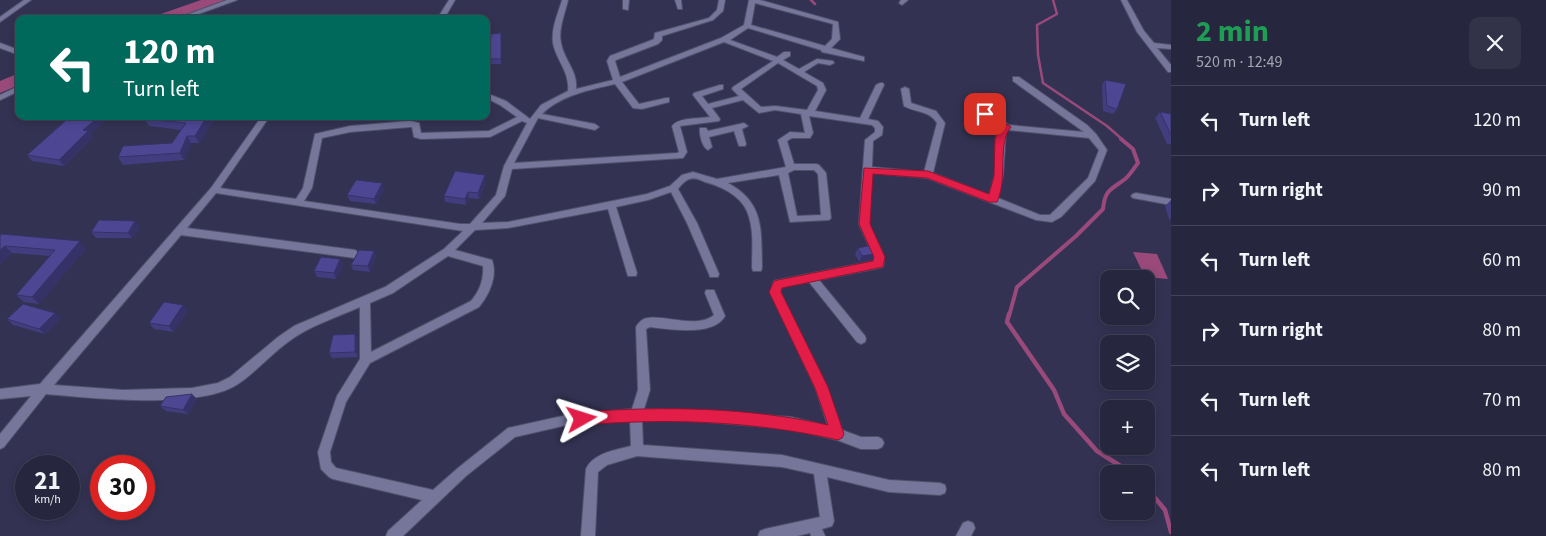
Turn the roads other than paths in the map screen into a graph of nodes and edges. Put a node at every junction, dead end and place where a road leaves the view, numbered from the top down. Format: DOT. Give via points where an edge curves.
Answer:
graph roads {
  1 [pos="28,0"];
  2 [pos="234,0"];
  3 [pos="452,0"];
  4 [pos="565,0"];
  5 [pos="626,0"];
  6 [pos="678,0"];
  7 [pos="722,0"];
  8 [pos="1124,0"];
  9 [pos="680,8"];
  10 [pos="626,9"];
  11 [pos="190,15"];
  12 [pos="443,15"];
  13 [pos="0,20"];
  14 [pos="746,26"];
  15 [pos="724,40"];
  16 [pos="0,45"];
  17 [pos="1150,45"];
  18 [pos="1171,47"];
  19 [pos="826,50"];
  20 [pos="15,51"];
  21 [pos="787,54"];
  22 [pos="861,59"];
  23 [pos="778,60"];
  24 [pos="830,63"];
  25 [pos="1171,70"];
  26 [pos="799,72"];
  27 [pos="1016,79"];
  28 [pos="617,81"];
  29 [pos="880,85"];
  30 [pos="720,87"];
  31 [pos="905,89"];
  32 [pos="15,90"];
  33 [pos="572,92"];
  34 [pos="490,97"];
  35 [pos="744,97"];
  36 [pos="0,98"];
  37 [pos="666,100"];
  38 [pos="707,107"];
  39 [pos="976,112"];
  40 [pos="807,113"];
  41 [pos="523,117"];
  42 [pos="534,119"];
  43 [pos="263,120"];
  44 [pos="863,121"];
  45 [pos="701,122"];
  46 [pos="595,127"];
  47 [pos="1006,127"];
  48 [pos="704,135"];
  49 [pos="1093,136"];
  50 [pos="742,144"];
  51 [pos="708,147"];
  52 [pos="508,166"];
  53 [pos="787,168"];
  54 [pos="868,170"];
  55 [pos="928,175"];
  56 [pos="717,182"];
  57 [pos="672,188"];
  58 [pos="214,190"];
  59 [pos="1136,196"];
  60 [pos="993,199"];
  61 [pos="1171,202"];
  62 [pos="298,203"];
  63 [pos="611,205"];
  64 [pos="474,227"];
  65 [pos="180,231"];
  66 [pos="447,252"];
  67 [pos="356,254"];
  68 [pos="757,268"];
  69 [pos="632,273"];
  70 [pos="714,274"];
  71 [pos="812,279"];
  72 [pos="710,293"];
  73 [pos="365,301"];
  74 [pos="861,339"];
  75 [pos="366,360"];
  76 [pos="43,390"];
  77 [pos="0,394"];
  78 [pos="636,414"];
  79 [pos="838,434"];
  80 [pos="0,443"];
  81 [pos="878,443"];
  82 [pos="637,450"];
  83 [pos="820,469"];
  84 [pos="940,489"];
  85 [pos="435,497"];
  86 [pos="816,531"];
  87 [pos="393,536"];
  88 [pos="588,536"];
  89 [pos="765,536"];
  1 -- 13 [label="street"];
  2 -- 11 [label="street"];
  3 -- 12 [label="street"];
  4 -- 33 [label="street" via="556,36 558,49 572,73"];
  5 -- 10 [label="street"];
  6 -- 9 [label="street"];
  7 -- 28 [label="street" via="720,11 711,19 658,35 658,40 613,58"];
  8 -- 17 [label="street"];
  14 -- 15 [label="street"];
  14 -- 19 [label="street"];
  14 -- 19 [label="street" via="752,0 832,22 837,25 837,35"];
  15 -- 23 [label="street"];
  15 -- 28 [label="street"];
  16 -- 20 [label="street"];
  17 -- 18 [label="street"];
  17 -- 25 [label="street"];
  19 -- 22 [label="street"];
  21 -- 23 [label="street"];
  23 -- 26 [label="street"];
  23 -- 35 [label="street" via="737,86"];
  24 -- 26 [label="street" via="817,61"];
  26 -- 40 [label="street" via="822,87"];
  27 -- 49 [label="street"];
  28 -- 33 [label="street"];
  28 -- 37 [label="street" via="636,106"];
  29 -- 44 [label="street"];
  30 -- 38 [label="street" via="697,95"];
  31 -- 55 [label="street" via="907,104 930,110 937,114 941,123"];
  32 -- 36 [label="street"];
  33 -- 42 [label="street" via="555,100"];
  34 -- 41 [label="street"];
  35 -- 38 [label="street"];
  35 -- 40 [label="street" via="759,110 775,108"];
  38 -- 45 [label="street" via="716,119"];
  39 -- 47 [label="street" via="992,116"];
  40 -- 44 [label="street"];
  40 -- 53 [label="street" via="807,136 790,135 782,140"];
  41 -- 42 [label="street"];
  41 -- 62 [label="street" via="490,134 474,136 421,136 417,135 416,125 410,124 350,129 318,136 307,188"];
  42 -- 46 [label="street"];
  42 -- 52 [label="street"];
  43 -- 58 [label="street"];
  44 -- 54 [label="street" via="879,127 879,133 869,140"];
  45 -- 48 [label="street"];
  45 -- 52 [label="street" via="676,126 683,152 680,156"];
  47 -- 49 [label="street"];
  47 -- 60 [label="street" via="1000,138 999,176"];
  48 -- 50 [label="street" via="740,127"];
  48 -- 51 [label="street"];
  49 -- 60 [label="street" via="1103,150 1092,179 1052,219 1039,218"];
  52 -- 64 [label="street" via="500,196"];
  53 -- 53 [label="street" via="816,167 822,173 826,218 793,220"];
  53 -- 56 [label="street"];
  54 -- 55 [label="street"];
  54 -- 71 [label="street" via="864,224 879,264"];
  55 -- 60 [label="street"];
  56 -- 57 [label="street" via="693,175 685,177"];
  56 -- 68 [label="street" via="743,196 755,214"];
  57 -- 63 [label="street"];
  57 -- 70 [label="street" via="692,223"];
  58 -- 62 [label="street"];
  58 -- 65 [label="street"];
  59 -- 61 [label="street"];
  62 -- 64 [label="street" via="460,228"];
  63 -- 64 [label="street" via="508,225"];
  63 -- 69 [label="street"];
  64 -- 66 [label="street"];
  65 -- 67 [label="street"];
  65 -- 76 [label="street"];
  66 -- 73 [label="street" via="389,290"];
  66 -- 75 [label="street" via="488,263 484,295 475,304"];
  71 -- 74 [label="street"];
  71 -- 79 [label="street" via="778,284 775,292 821,387"];
  72 -- 78 [label="street" via="720,316 717,320 703,324 648,322 641,327 644,390"];
  73 -- 75 [label="street"];
  73 -- 76 [label="street" via="298,328 234,381 219,388 192,393 123,395"];
  75 -- 85 [label="street" via="341,400 324,452 325,465 333,473"];
  76 -- 77 [label="street"];
  76 -- 80 [label="street"];
  78 -- 79 [label="street" via="791,423"];
  78 -- 82 [label="street"];
  78 -- 85 [label="street" via="568,420 512,432"];
  79 -- 81 [label="street" via="862,443"];
  82 -- 83 [label="street" via="773,460"];
  82 -- 88 [label="street" via="603,460 592,469"];
  83 -- 84 [label="street" via="889,486"];
  83 -- 86 [label="street" via="827,520"];
  85 -- 87 [label="street"];
  86 -- 89 [label="street"];
}
